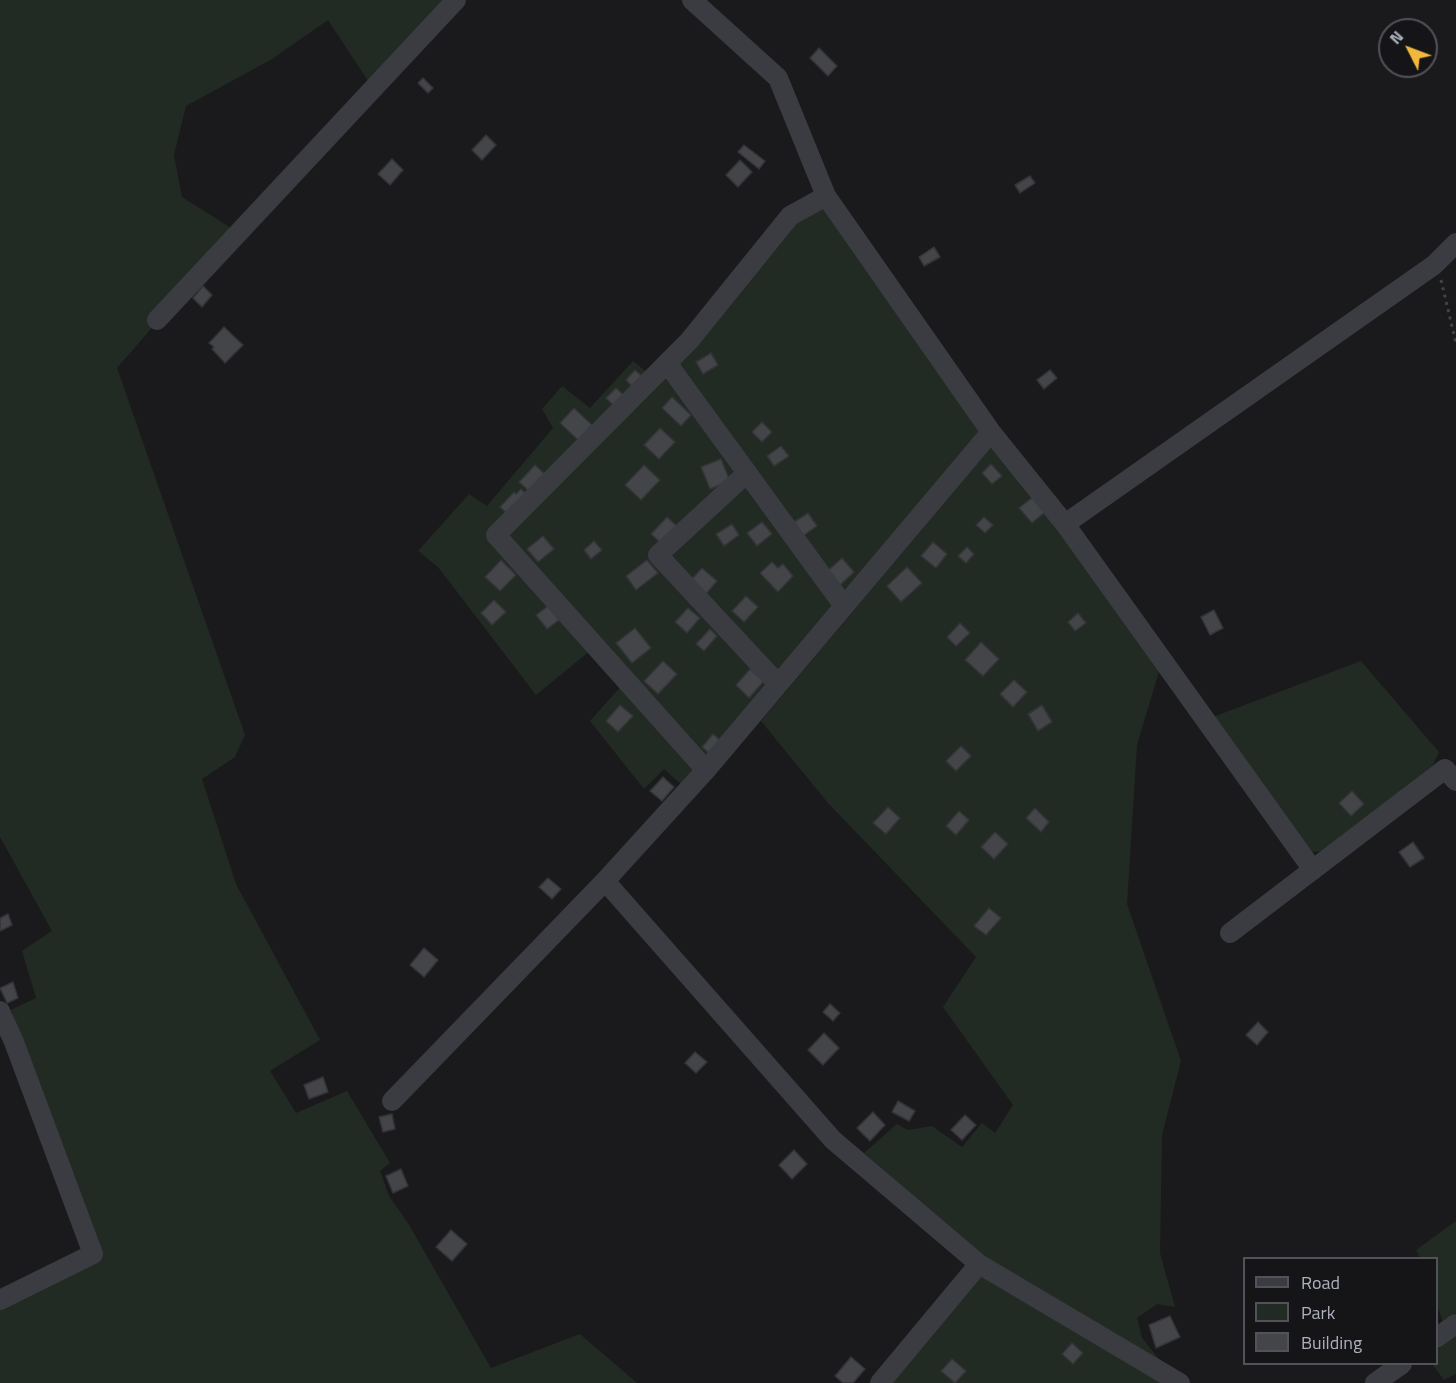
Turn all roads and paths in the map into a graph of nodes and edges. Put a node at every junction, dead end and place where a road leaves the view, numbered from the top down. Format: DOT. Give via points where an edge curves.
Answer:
graph roads {
  1 [pos="456,0"];
  2 [pos="692,0"];
  3 [pos="826,196"];
  4 [pos="1456,243"];
  5 [pos="1429,268"];
  6 [pos="157,320"];
  7 [pos="1456,343"];
  8 [pos="667,363"];
  9 [pos="991,432"];
  10 [pos="747,473"];
  11 [pos="1065,525"];
  12 [pos="844,606"];
  13 [pos="778,684"];
  14 [pos="706,770"];
  15 [pos="1456,781"];
  16 [pos="1313,870"];
  17 [pos="604,881"];
  18 [pos="1230,933"];
  19 [pos="0,1011"];
  20 [pos="392,1101"];
  21 [pos="980,1264"];
  22 [pos="0,1300"];
  23 [pos="1456,1324"];
  24 [pos="1438,1337"];
  25 [pos="1401,1365"];
  26 [pos="880,1383"];
  27 [pos="1180,1383"];
  28 [pos="1375,1383"];
  1 -- 6 [label="street"];
  2 -- 3 [label="street" via="778,78"];
  3 -- 8 [label="street" via="790,216"];
  3 -- 9 [label="street"];
  4 -- 5 [label="street"];
  5 -- 7 [label="path" via="1442,280"];
  5 -- 11 [label="street"];
  8 -- 10 [label="street"];
  8 -- 14 [label="street" via="496,535"];
  9 -- 11 [label="street"];
  9 -- 12 [label="street"];
  10 -- 12 [label="street"];
  10 -- 13 [label="street" via="658,555"];
  11 -- 16 [label="street"];
  12 -- 13 [label="street"];
  13 -- 14 [label="street"];
  14 -- 17 [label="street"];
  15 -- 16 [label="street" via="1445,769"];
  16 -- 18 [label="street"];
  17 -- 20 [label="street"];
  17 -- 21 [label="street" via="833,1140"];
  19 -- 22 [label="street" via="93,1254"];
  21 -- 26 [label="street"];
  21 -- 27 [label="street"];
  23 -- 24 [label="street"];
  25 -- 28 [label="street"];
}
